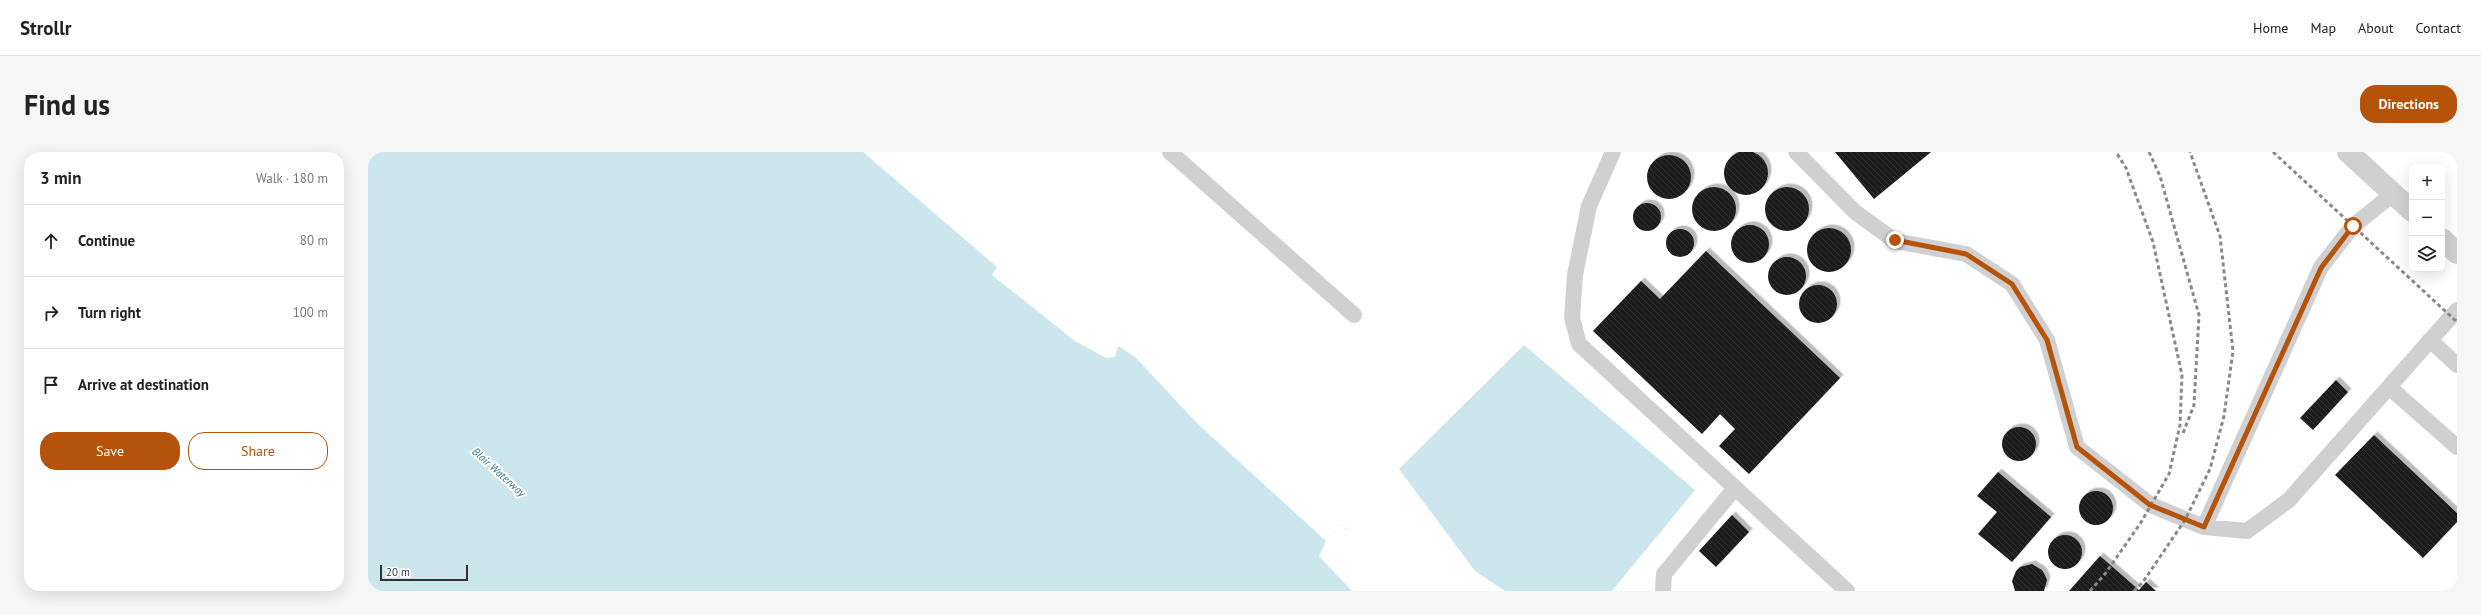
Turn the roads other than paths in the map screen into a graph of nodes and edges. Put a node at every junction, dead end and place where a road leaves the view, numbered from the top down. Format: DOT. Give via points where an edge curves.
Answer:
graph roads {
  1 [pos="1170,152"];
  2 [pos="1613,152"];
  3 [pos="1796,152"];
  4 [pos="2348,152"];
  5 [pos="2393,194"];
  6 [pos="2409,208"];
  7 [pos="2445,242"];
  8 [pos="2457,253"];
  9 [pos="2457,310"];
  10 [pos="1354,315"];
  11 [pos="2430,340"];
  12 [pos="2457,365"];
  13 [pos="2389,386"];
  14 [pos="2457,447"];
  15 [pos="1735,488"];
  16 [pos="2204,527"];
  17 [pos="1663,591"];
  18 [pos="1847,591"];
  1 -- 10 [label="lane"];
  2 -- 15 [label="lane" via="1589,206 1575,275 1572,318 1579,344"];
  3 -- 16 [label="lane" via="1855,212 1895,240 1966,254 2012,284 2047,340 2077,447 2150,505"];
  4 -- 5 [label="street"];
  5 -- 6 [label="street"];
  5 -- 16 [label="lane" via="2353,226 2321,268"];
  7 -- 8 [label="street"];
  9 -- 11 [label="lane"];
  11 -- 12 [label="lane"];
  11 -- 13 [label="lane"];
  13 -- 14 [label="lane"];
  13 -- 16 [label="lane" via="2289,500 2246,531"];
  15 -- 17 [label="lane" via="1664,574"];
  15 -- 18 [label="lane"];
}
